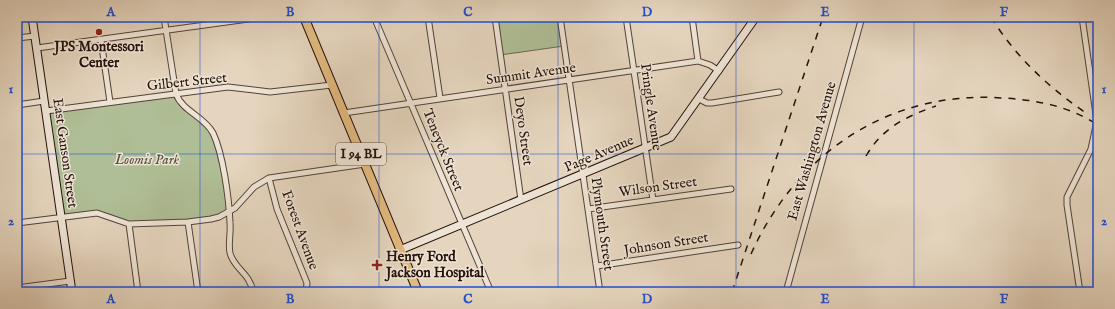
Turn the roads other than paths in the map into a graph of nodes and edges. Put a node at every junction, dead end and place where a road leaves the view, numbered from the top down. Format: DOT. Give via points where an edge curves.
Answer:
graph roads {
  1 [pos="32,17"];
  2 [pos="164,17"];
  3 [pos="262,17"];
  4 [pos="304,17"];
  5 [pos="374,17"];
  6 [pos="428,17"];
  7 [pos="495,17"];
  8 [pos="560,17"];
  9 [pos="626,17"];
  10 [pos="692,17"];
  11 [pos="756,17"];
  12 [pos="862,17"];
  13 [pos="1082,17"];
  14 [pos="166,30"];
  15 [pos="35,36"];
  16 [pos="17,38"];
  17 [pos="101,40"];
  18 [pos="37,48"];
  19 [pos="698,61"];
  20 [pos="634,71"];
  21 [pos="719,71"];
  22 [pos="570,80"];
  23 [pos="332,85"];
  24 [pos="505,90"];
  25 [pos="779,92"];
  26 [pos="176,94"];
  27 [pos="440,98"];
  28 [pos="699,99"];
  29 [pos="44,101"];
  30 [pos="110,102"];
  31 [pos="411,103"];
  32 [pos="17,105"];
  33 [pos="46,111"];
  34 [pos="344,113"];
  35 [pos="645,149"];
  36 [pos="365,164"];
  37 [pos="583,174"];
  38 [pos="269,178"];
  39 [pos="731,189"];
  40 [pos="521,200"];
  41 [pos="653,200"];
  42 [pos="588,209"];
  43 [pos="229,212"];
  44 [pos="61,217"];
  45 [pos="188,222"];
  46 [pos="17,223"];
  47 [pos="129,224"];
  48 [pos="462,224"];
  49 [pos="738,245"];
  50 [pos="400,250"];
  51 [pos="596,266"];
  52 [pos="70,281"];
  53 [pos="17,288"];
  54 [pos="306,291"];
  55 [pos="72,292"];
  56 [pos="138,292"];
  57 [pos="198,292"];
  58 [pos="253,292"];
  59 [pos="418,292"];
  60 [pos="491,292"];
  61 [pos="600,292"];
  62 [pos="786,292"];
  63 [pos="1080,292"];
  1 -- 15 [label="street, East Ganson Street"];
  2 -- 14 [label="street"];
  3 -- 14 [label="street"];
  4 -- 23 [label="main road, I 94 BL"];
  5 -- 31 [label="street, Teneyck Street"];
  6 -- 27 [label="street"];
  7 -- 24 [label="street, Deyo Street"];
  8 -- 22 [label="street, Plymouth Street"];
  9 -- 20 [label="street, Pringle Avenue"];
  10 -- 19 [label="street"];
  11 -- 21 [label="street, Page Avenue"];
  12 -- 62 [label="street, East Washington Avenue"];
  13 -- 63 [label="street" via="1097,121 1091,149 1067,197"];
  14 -- 17 [label="street"];
  14 -- 26 [label="street"];
  15 -- 16 [label="street"];
  15 -- 18 [label="street, East Ganson Street"];
  17 -- 18 [label="street"];
  17 -- 30 [label="street"];
  18 -- 29 [label="street, East Ganson Street"];
  19 -- 20 [label="street, Summit Avenue"];
  19 -- 21 [label="street"];
  20 -- 22 [label="street, Summit Avenue"];
  20 -- 35 [label="street, Pringle Avenue"];
  21 -- 28 [label="street, Page Avenue"];
  22 -- 24 [label="street, Summit Avenue"];
  22 -- 37 [label="street, Plymouth Street"];
  23 -- 26 [label="street, Gilbert Street" via="270,92 228,87"];
  23 -- 34 [label="main road, I 94 BL"];
  24 -- 27 [label="street, Summit Avenue"];
  24 -- 40 [label="street, Deyo Street"];
  25 -- 28 [label="street" via="712,103"];
  26 -- 30 [label="street, Gilbert Street"];
  26 -- 43 [label="street" via="186,109 206,123 217,142"];
  27 -- 31 [label="street, Summit Avenue"];
  28 -- 35 [label="street, Page Avenue" via="674,134"];
  29 -- 32 [label="street"];
  29 -- 33 [label="street, East Ganson Street"];
  30 -- 33 [label="street, Gilbert Street"];
  31 -- 34 [label="street, Summit Avenue"];
  31 -- 48 [label="street, Teneyck Street"];
  33 -- 44 [label="street, East Ganson Street"];
  34 -- 36 [label="main road, I 94 BL"];
  35 -- 37 [label="street, Page Avenue"];
  35 -- 41 [label="street, Pringle Avenue"];
  36 -- 38 [label="street"];
  36 -- 50 [label="main road, I 94 BL"];
  37 -- 40 [label="street, Page Avenue"];
  37 -- 42 [label="street, Plymouth Street"];
  38 -- 43 [label="street" via="254,187"];
  38 -- 54 [label="street, Forest Avenue" via="277,209 307,283"];
  39 -- 41 [label="street, Wilson Street"];
  40 -- 48 [label="street, Page Avenue"];
  41 -- 42 [label="street, Wilson Street"];
  42 -- 51 [label="street, Plymouth Street"];
  43 -- 45 [label="street" via="211,219"];
  43 -- 58 [label="street" via="230,255 249,278"];
  44 -- 46 [label="street"];
  44 -- 47 [label="street" via="97,213"];
  44 -- 52 [label="street, East Ganson Street"];
  45 -- 47 [label="street"];
  45 -- 57 [label="street"];
  47 -- 56 [label="street"];
  48 -- 50 [label="street, Page Avenue"];
  48 -- 60 [label="street, Teneyck Street"];
  49 -- 51 [label="street, Johnson Street"];
  50 -- 59 [label="main road, I 94 BL"];
  51 -- 61 [label="street, Plymouth Street"];
  52 -- 53 [label="street"];
  52 -- 55 [label="street, East Ganson Street"];
}
